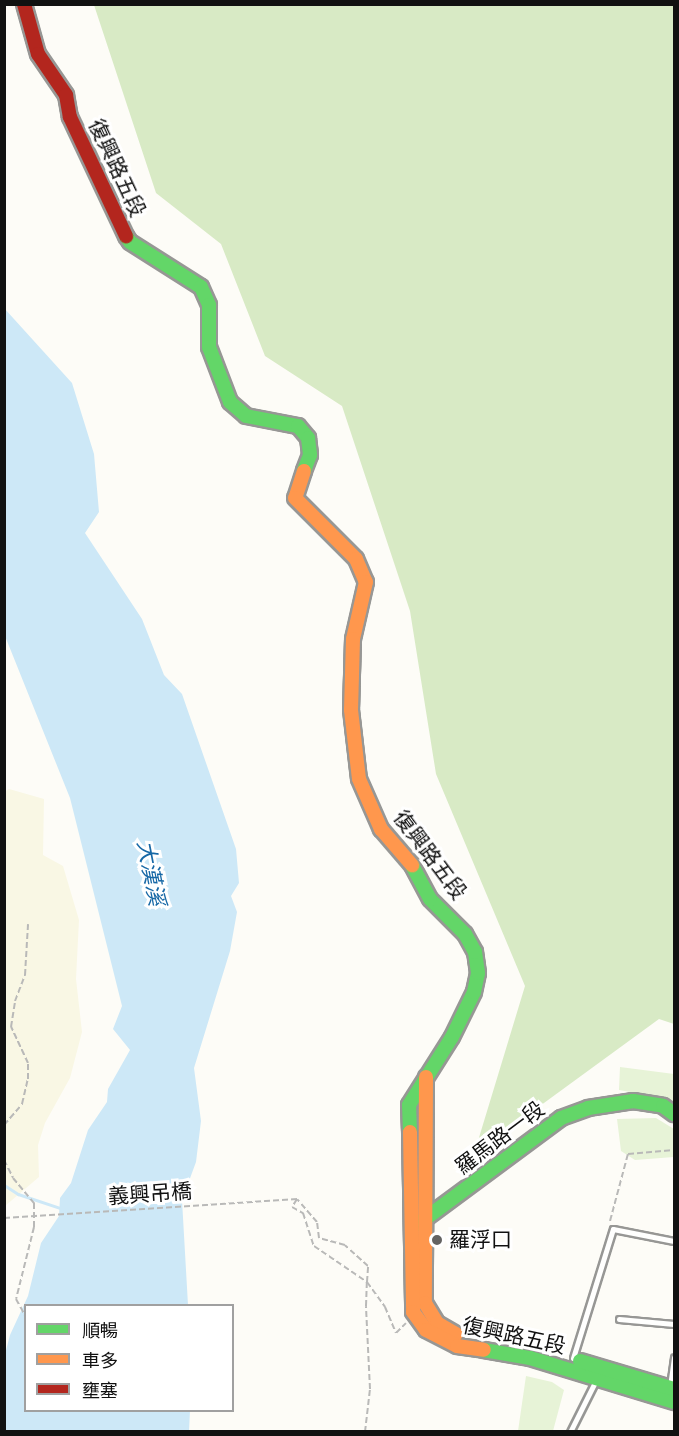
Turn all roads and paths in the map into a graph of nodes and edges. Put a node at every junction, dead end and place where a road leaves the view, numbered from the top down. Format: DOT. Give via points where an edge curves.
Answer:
graph roads {
  1 [pos="24,4"];
  2 [pos="28,924"];
  3 [pos="426,1077"];
  4 [pos="675,1114"];
  5 [pos="4,1125"];
  6 [pos="675,1150"];
  7 [pos="4,1160"];
  8 [pos="297,1199"];
  9 [pos="4,1218"];
  10 [pos="428,1220"];
  11 [pos="411,1226"];
  12 [pos="613,1229"];
  13 [pos="675,1241"];
  14 [pos="367,1282"];
  15 [pos="413,1312"];
  16 [pos="24,1313"];
  17 [pos="619,1319"];
  18 [pos="675,1324"];
  19 [pos="675,1357"];
  20 [pos="573,1358"];
  21 [pos="599,1373"];
  22 [pos="671,1394"];
  23 [pos="365,1431"];
  24 [pos="570,1431"];
  1 -- 3 [label="main road, 復興路五段" via="38,54 66,95 70,117 122,229 130,242 201,287 209,306 209,347 230,402 246,416 298,426 308,438 310,454 295,498 356,560 366,582 353,639 351,710 359,778 381,829 412,866 430,899 465,934 477,963 474,992"];
  2 -- 5 [label="path" via="25,975 10,1027 28,1063 28,1079 22,1104"];
  3 -- 10 [label="main road, 復興路五段"];
  3 -- 11 [label="main road, 復興路五段" via="409,1105"];
  4 -- 10 [label="main road, 羅馬路一段" via="663,1106 633,1101 588,1108 561,1118"];
  6 -- 12 [label="path" via="628,1154 608,1217"];
  7 -- 16 [label="path" via="34,1203 34,1227 16,1299"];
  8 -- 9 [label="path, 義興吊橋, bridge"];
  8 -- 14 [label="path" via="317,1222 319,1238 345,1245 368,1266"];
  8 -- 14 [label="path" via="292,1208 303,1213 314,1246"];
  10 -- 11 [label="main road, 羅馬路一段"];
  10 -- 20 [label="main road, 復興路五段" via="425,1303 444,1330"];
  11 -- 15 [label="main road, 復興路五段"];
  12 -- 13 [label="lane"];
  12 -- 20 [label="lane"];
  14 -- 15 [label="path" via="385,1307 396,1333"];
  14 -- 23 [label="path" via="370,1389"];
  15 -- 21 [label="main road, 復興路五段" via="426,1330 457,1346"];
  17 -- 18 [label="lane"];
  19 -- 22 [label="lane"];
  20 -- 21 [label="main road, 復興路五段"];
  21 -- 22 [label="main road, 復興路五段"];
  21 -- 24 [label="lane"];
}
